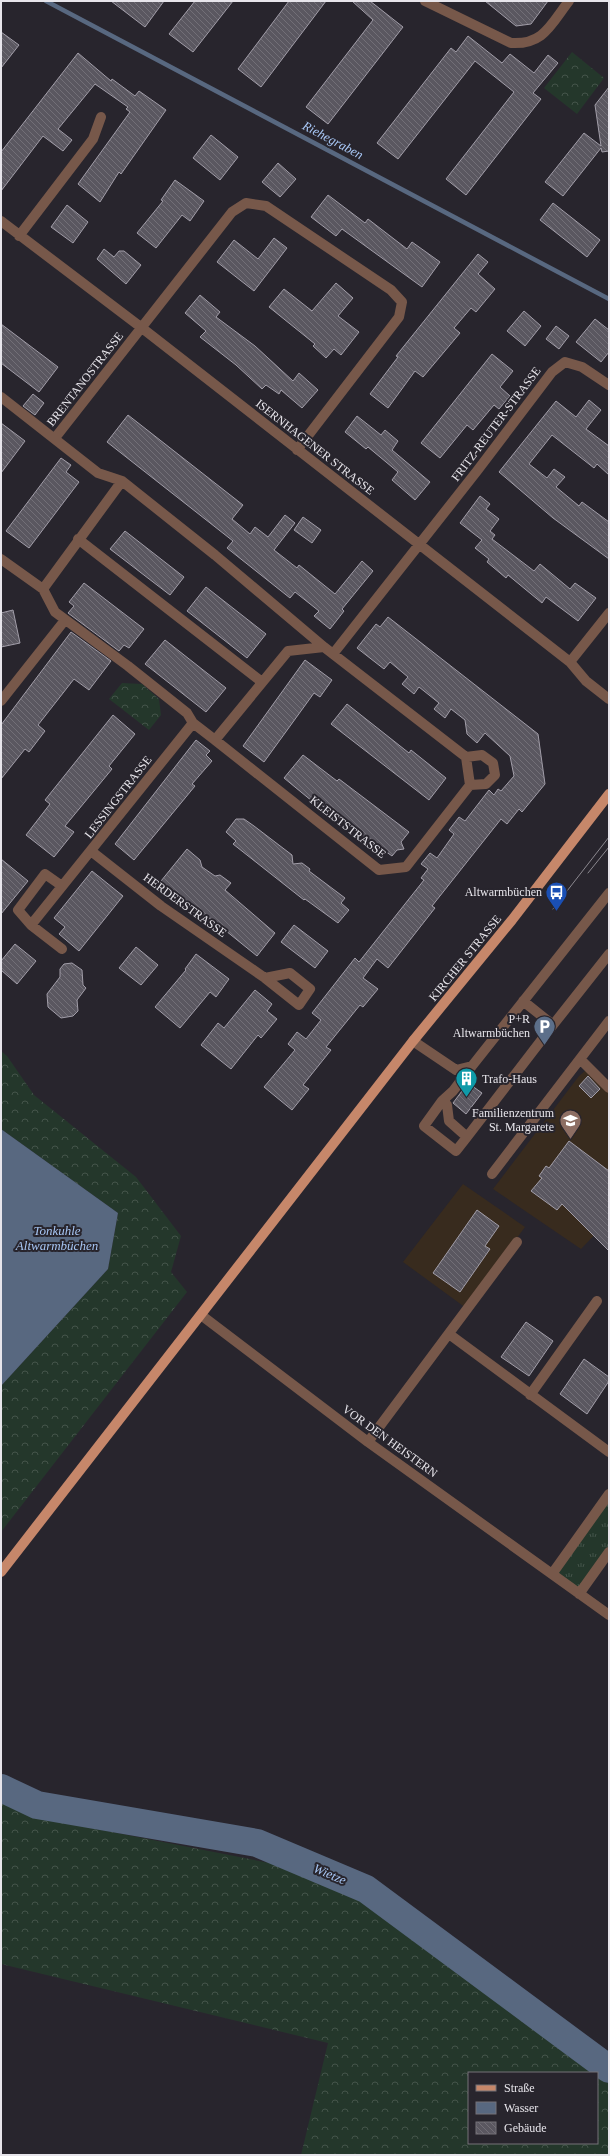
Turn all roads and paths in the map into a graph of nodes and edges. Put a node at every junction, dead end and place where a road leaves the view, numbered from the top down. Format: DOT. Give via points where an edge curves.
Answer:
graph roads {
  1 [pos="425,1"];
  2 [pos="569,1"];
  3 [pos="101,118"];
  4 [pos="1,222"];
  5 [pos="19,236"];
  6 [pos="142,328"];
  7 [pos="609,385"];
  8 [pos="1,397"];
  9 [pos="54,438"];
  10 [pos="297,450"];
  11 [pos="122,481"];
  12 [pos="78,539"];
  13 [pos="420,544"];
  14 [pos="1,559"];
  15 [pos="43,588"];
  16 [pos="609,613"];
  17 [pos="65,620"];
  18 [pos="324,646"];
  19 [pos="333,654"];
  20 [pos="570,662"];
  21 [pos="262,682"];
  22 [pos="609,699"];
  23 [pos="1,701"];
  24 [pos="193,723"];
  25 [pos="215,740"];
  26 [pos="466,757"];
  27 [pos="470,784"];
  28 [pos="609,794"];
  29 [pos="91,851"];
  30 [pos="62,886"];
  31 [pos="609,893"];
  32 [pos="31,925"];
  33 [pos="62,949"];
  34 [pos="609,954"];
  35 [pos="265,978"];
  36 [pos="523,1001"];
  37 [pos="609,1021"];
  38 [pos="553,1025"];
  39 [pos="413,1041"];
  40 [pos="580,1059"];
  41 [pos="472,1066"];
  42 [pos="609,1088"];
  43 [pos="442,1101"];
  44 [pos="467,1138"];
  45 [pos="492,1174"];
  46 [pos="517,1242"];
  47 [pos="598,1301"];
  48 [pos="200,1315"];
  49 [pos="449,1334"];
  50 [pos="530,1395"];
  51 [pos="368,1442"];
  52 [pos="609,1452"];
  53 [pos="609,1494"];
  54 [pos="609,1552"];
  55 [pos="1,1572"];
  56 [pos="552,1574"];
  57 [pos="580,1594"];
  58 [pos="609,1615"];
  1 -- 2 [label="street" via="511,43 526,44 538,39"];
  3 -- 5 [label="street" via="93,139"];
  4 -- 5 [label="street, ISERNHAGENER STRASSE"];
  5 -- 6 [label="street, ISERNHAGENER STRASSE"];
  6 -- 9 [label="street, BRENTANOSTRASSE"];
  6 -- 10 [label="street, ISERNHAGENER STRASSE"];
  6 -- 10 [label="street, BRENTANOSTRASSE" via="232,212 246,202 266,206 390,290 402,302 399,317"];
  7 -- 13 [label="street, FRITZ-REUTER-STRASSE" via="582,367 566,362 552,372"];
  8 -- 9 [label="street"];
  9 -- 11 [label="street, BRENTANOSTRASSE" via="98,473"];
  10 -- 13 [label="street, ISERNHAGENER STRASSE"];
  11 -- 12 [label="street"];
  11 -- 18 [label="street, BRENTANOSTRASSE"];
  12 -- 15 [label="street"];
  12 -- 21 [label="street"];
  13 -- 19 [label="street"];
  13 -- 20 [label="street, ISERNHAGENER STRASSE"];
  14 -- 15 [label="street"];
  15 -- 17 [label="street" via="55,612"];
  16 -- 20 [label="street"];
  17 -- 23 [label="street"];
  17 -- 24 [label="street" via="187,713"];
  18 -- 19 [label="street"];
  18 -- 21 [label="street" via="288,651"];
  19 -- 26 [label="street"];
  20 -- 22 [label="street, ISERNHAGENER STRASSE" via="586,681"];
  21 -- 25 [label="street"];
  24 -- 25 [label="street"];
  24 -- 29 [label="street, LESSINGSTRASSE"];
  25 -- 27 [label="street, KLEISTSTRASSE" via="379,870 406,867"];
  26 -- 27 [label="street"];
  26 -- 27 [label="street" via="482,755 493,762 495,775 486,784"];
  28 -- 39 [label="main road, KIRCHER STRASSE" via="503,932"];
  29 -- 30 [label="street, LESSINGSTRASSE"];
  29 -- 35 [label="street, HERDERSTRASSE" via="161,906"];
  30 -- 32 [label="street, LESSINGSTRASSE"];
  30 -- 32 [label="street" via="45,874 18,910"];
  31 -- 36 [label="street"];
  32 -- 33 [label="street"];
  34 -- 38 [label="street"];
  36 -- 38 [label="street"];
  36 -- 41 [label="street"];
  37 -- 40 [label="street"];
  38 -- 44 [label="street"];
  39 -- 41 [label="street" via="456,1070"];
  39 -- 48 [label="main road, KIRCHER STRASSE"];
  40 -- 42 [label="street"];
  40 -- 45 [label="street"];
  41 -- 43 [label="street"];
  43 -- 44 [label="street" via="447,1105 449,1121"];
  43 -- 44 [label="street" via="424,1126 456,1151"];
  46 -- 49 [label="street"];
  47 -- 50 [label="street"];
  48 -- 51 [label="street, VOR DEN HEISTERN"];
  48 -- 55 [label="main road, KIRCHER STRASSE"];
  49 -- 50 [label="street"];
  49 -- 51 [label="street"];
  50 -- 52 [label="street"];
  51 -- 56 [label="street, VOR DEN HEISTERN"];
  53 -- 56 [label="street"];
  54 -- 57 [label="street"];
  56 -- 57 [label="street, VOR DEN HEISTERN"];
  57 -- 58 [label="street, VOR DEN HEISTERN"];
}
